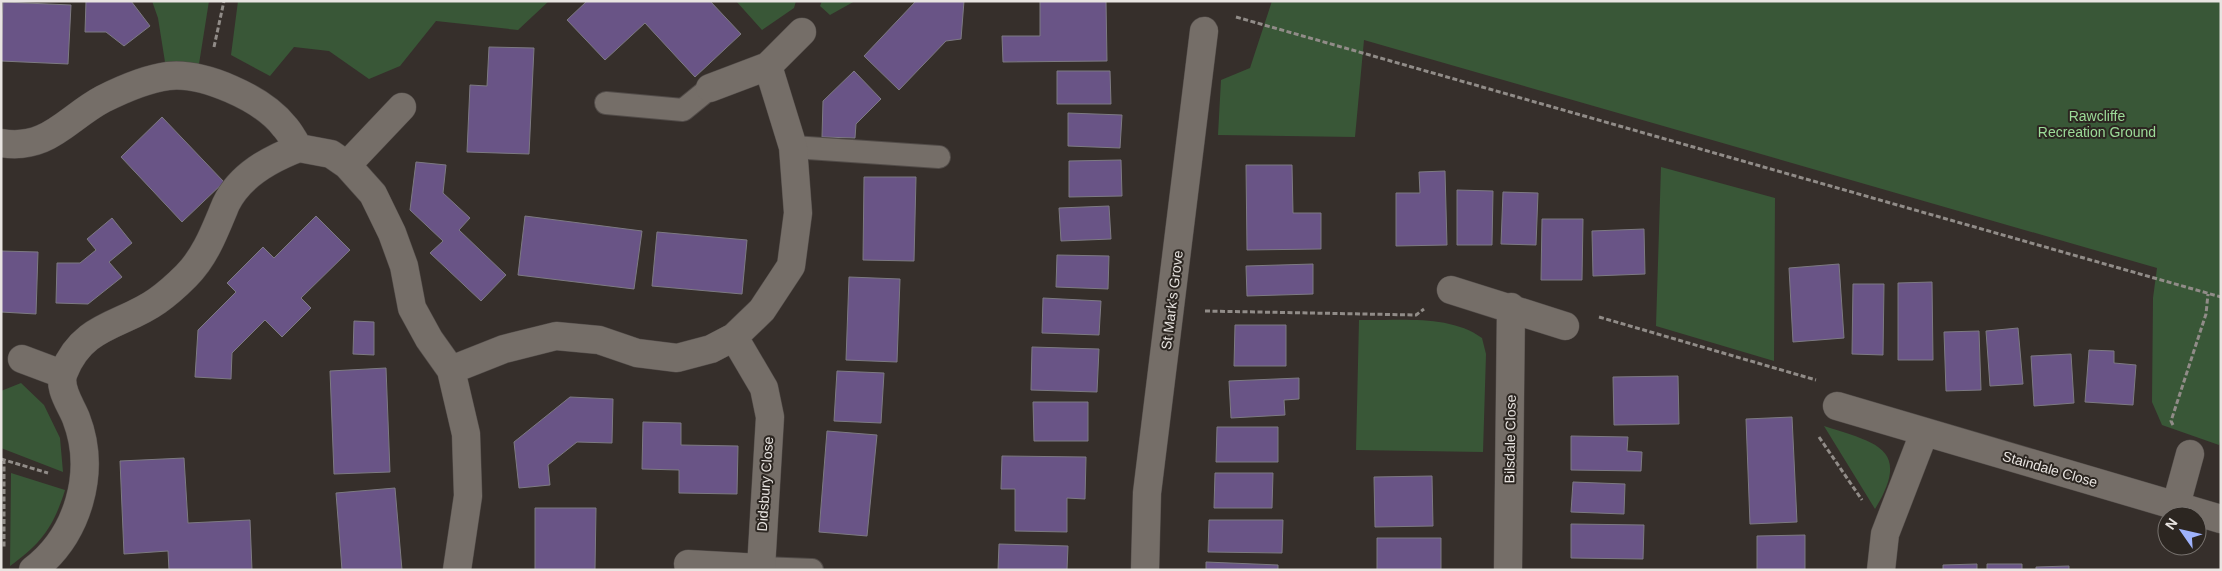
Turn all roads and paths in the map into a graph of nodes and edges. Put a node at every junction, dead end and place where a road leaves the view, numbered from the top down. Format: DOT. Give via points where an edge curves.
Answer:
graph roads {
  1 [pos="224,1"];
  2 [pos="1232,16"];
  3 [pos="1204,31"];
  4 [pos="802,32"];
  5 [pos="768,66"];
  6 [pos="206,80"];
  7 [pos="710,88"];
  8 [pos="606,104"];
  9 [pos="402,107"];
  10 [pos="1,144"];
  11 [pos="793,147"];
  12 [pos="299,148"];
  13 [pos="939,156"];
  14 [pos="347,165"];
  15 [pos="1451,290"];
  16 [pos="2208,294"];
  17 [pos="2221,297"];
  18 [pos="1511,307"];
  19 [pos="1171,310"];
  20 [pos="1565,326"];
  21 [pos="734,337"];
  22 [pos="22,359"];
  23 [pos="451,370"];
  24 [pos="62,374"];
  25 [pos="1837,406"];
  26 [pos="1924,433"];
  27 [pos="2190,454"];
  28 [pos="2,459"];
  29 [pos="83,484"];
  30 [pos="2176,506"];
  31 [pos="2207,514"];
  32 [pos="2221,518"];
  33 [pos="1885,534"];
  34 [pos="4,551"];
  35 [pos="688,564"];
  36 [pos="49,566"];
  37 [pos="761,568"];
  38 [pos="457,570"];
  39 [pos="812,570"];
  40 [pos="1145,570"];
  41 [pos="1508,570"];
  42 [pos="1881,570"];
  1 -- 6 [label="path"];
  2 -- 16 [label="path"];
  3 -- 19 [label="street, St Mark's Grove"];
  4 -- 5 [label="street"];
  5 -- 7 [label="street"];
  5 -- 11 [label="street"];
  6 -- 10 [label="street" via="169,76 134,84 101,100 47,139"];
  6 -- 12 [label="street" via="256,102 284,124"];
  7 -- 8 [label="lane" via="683,110"];
  9 -- 14 [label="street"];
  11 -- 13 [label="lane"];
  11 -- 21 [label="street" via="798,213 791,266 762,310"];
  12 -- 14 [label="street" via="331,154"];
  12 -- 24 [label="street" via="259,166 240,184 227,202 212,240 187,275 157,302 92,334"];
  14 -- 23 [label="street" via="373,194 404,266 412,308 429,340"];
  15 -- 18 [label="street"];
  15 -- 19 [label="path" via="1416,315"];
  16 -- 17 [label="path"];
  16 -- 27 [label="path" via="2206,314 2171,421"];
  18 -- 20 [label="street"];
  18 -- 41 [label="street, Bilsdale Close"];
  19 -- 40 [label="street, St Mark's Grove" via="1147,494"];
  20 -- 25 [label="path" via="1592,315 1821,382"];
  21 -- 23 [label="street" via="711,349 677,358 637,353 598,340 556,336 504,349"];
  21 -- 37 [label="street, Didsbury Close" via="764,388 770,417"];
  22 -- 24 [label="street"];
  23 -- 38 [label="street" via="466,434 468,487"];
  24 -- 29 [label="street" via="66,400 76,418 85,454"];
  25 -- 26 [label="street, Staindale Close"];
  25 -- 33 [label="path" via="1813,429"];
  26 -- 30 [label="street, Staindale Close"];
  26 -- 33 [label="street"];
  27 -- 30 [label="street"];
  28 -- 29 [label="path"];
  28 -- 34 [label="path"];
  29 -- 36 [label="street" via="73,524"];
  31 -- 32 [label="street, Staindale Close"];
  33 -- 42 [label="street"];
  35 -- 37 [label="street"];
  37 -- 39 [label="lane"];
}
